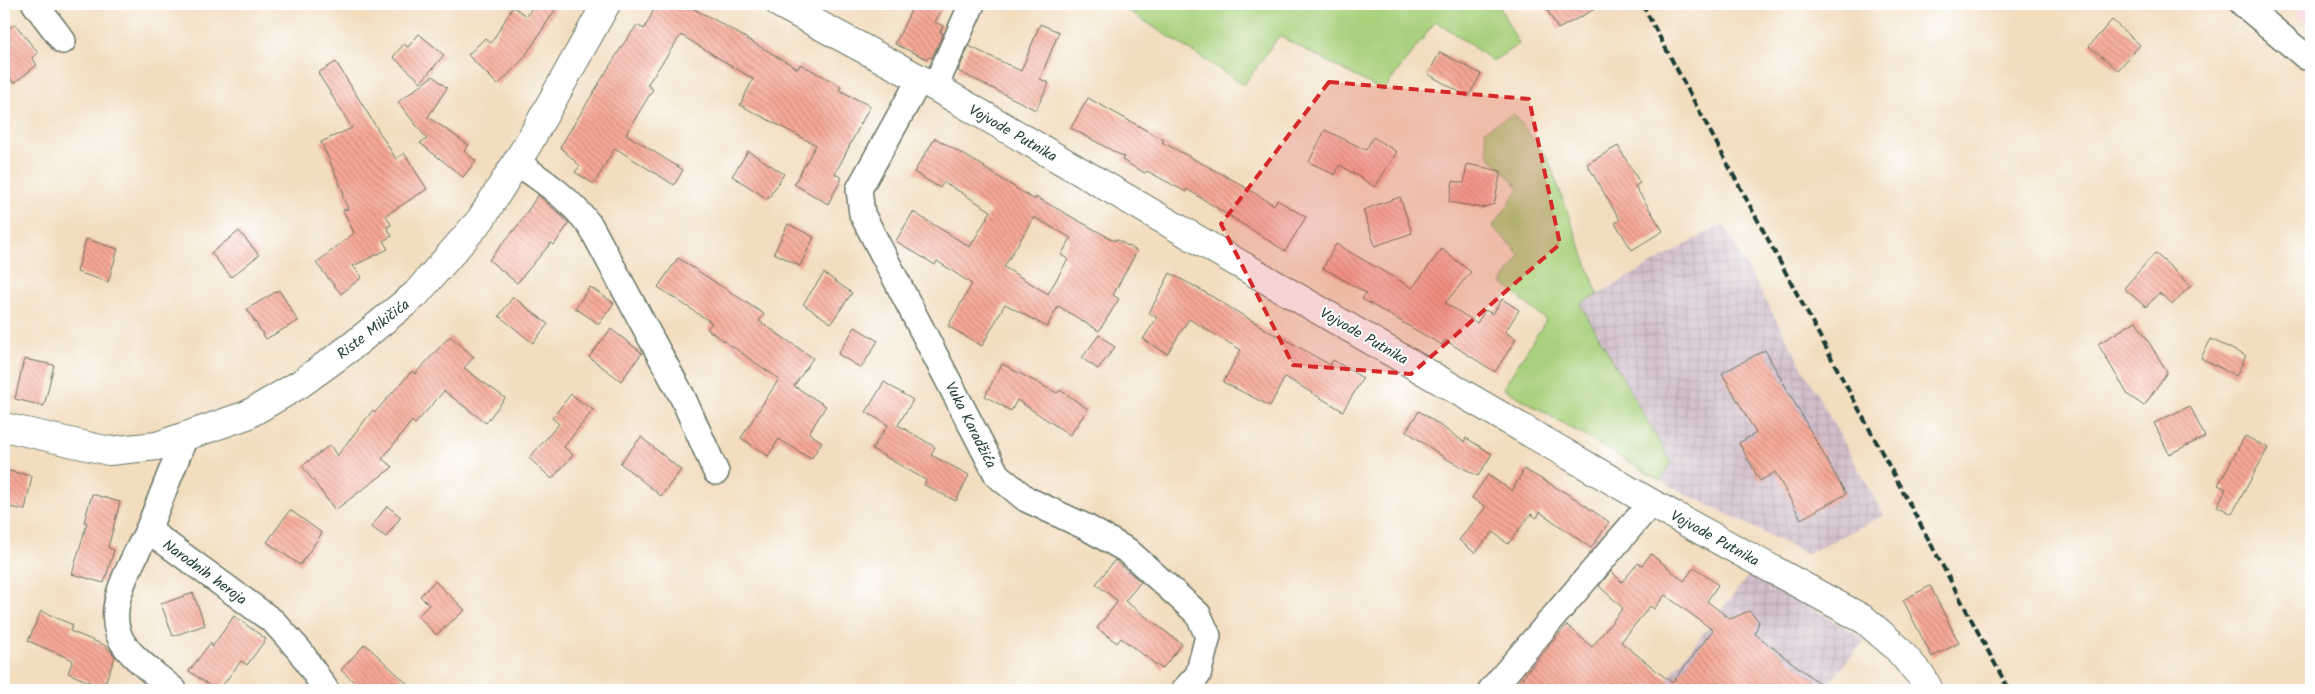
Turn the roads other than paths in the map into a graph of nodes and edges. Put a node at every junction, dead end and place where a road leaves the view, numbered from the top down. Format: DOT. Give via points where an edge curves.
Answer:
graph roads {
  1 [pos="35,4"];
  2 [pos="606,4"];
  3 [pos="780,4"];
  4 [pos="972,4"];
  5 [pos="2243,4"];
  6 [pos="63,42"];
  7 [pos="2306,56"];
  8 [pos="928,83"];
  9 [pos="516,162"];
  10 [pos="4,428"];
  11 [pos="185,437"];
  12 [pos="716,472"];
  13 [pos="1651,503"];
  14 [pos="148,530"];
  15 [pos="174,690"];
  16 [pos="326,690"];
  17 [pos="1184,690"];
  18 [pos="1492,690"];
  19 [pos="1929,690"];
  1 -- 6 [label="street"];
  2 -- 9 [label="street, Riste Mikičića"];
  3 -- 8 [label="street, Vojvode Putnika"];
  4 -- 8 [label="street, Vuka Karadžića"];
  5 -- 7 [label="street"];
  8 -- 13 [label="street, Vojvode Putnika"];
  8 -- 17 [label="street, Vuka Karadžića" via="859,189 862,214 997,475 1026,499 1128,551 1198,614 1208,636 1198,674"];
  9 -- 11 [label="street, Riste Mikičića" via="481,219 416,294 352,347 300,384 247,415"];
  9 -- 12 [label="street" via="555,188 591,227 683,398"];
  10 -- 11 [label="street, Riste Mikičića" via="109,451 157,446"];
  11 -- 14 [label="street, Narodnih heroja"];
  13 -- 18 [label="street"];
  13 -- 19 [label="street, Vojvode Putnika" via="1865,620 1896,647"];
  14 -- 15 [label="street" via="122,583 116,607 117,631 125,646"];
  14 -- 16 [label="street, Narodnih heroja" via="274,622 300,651"];
}
